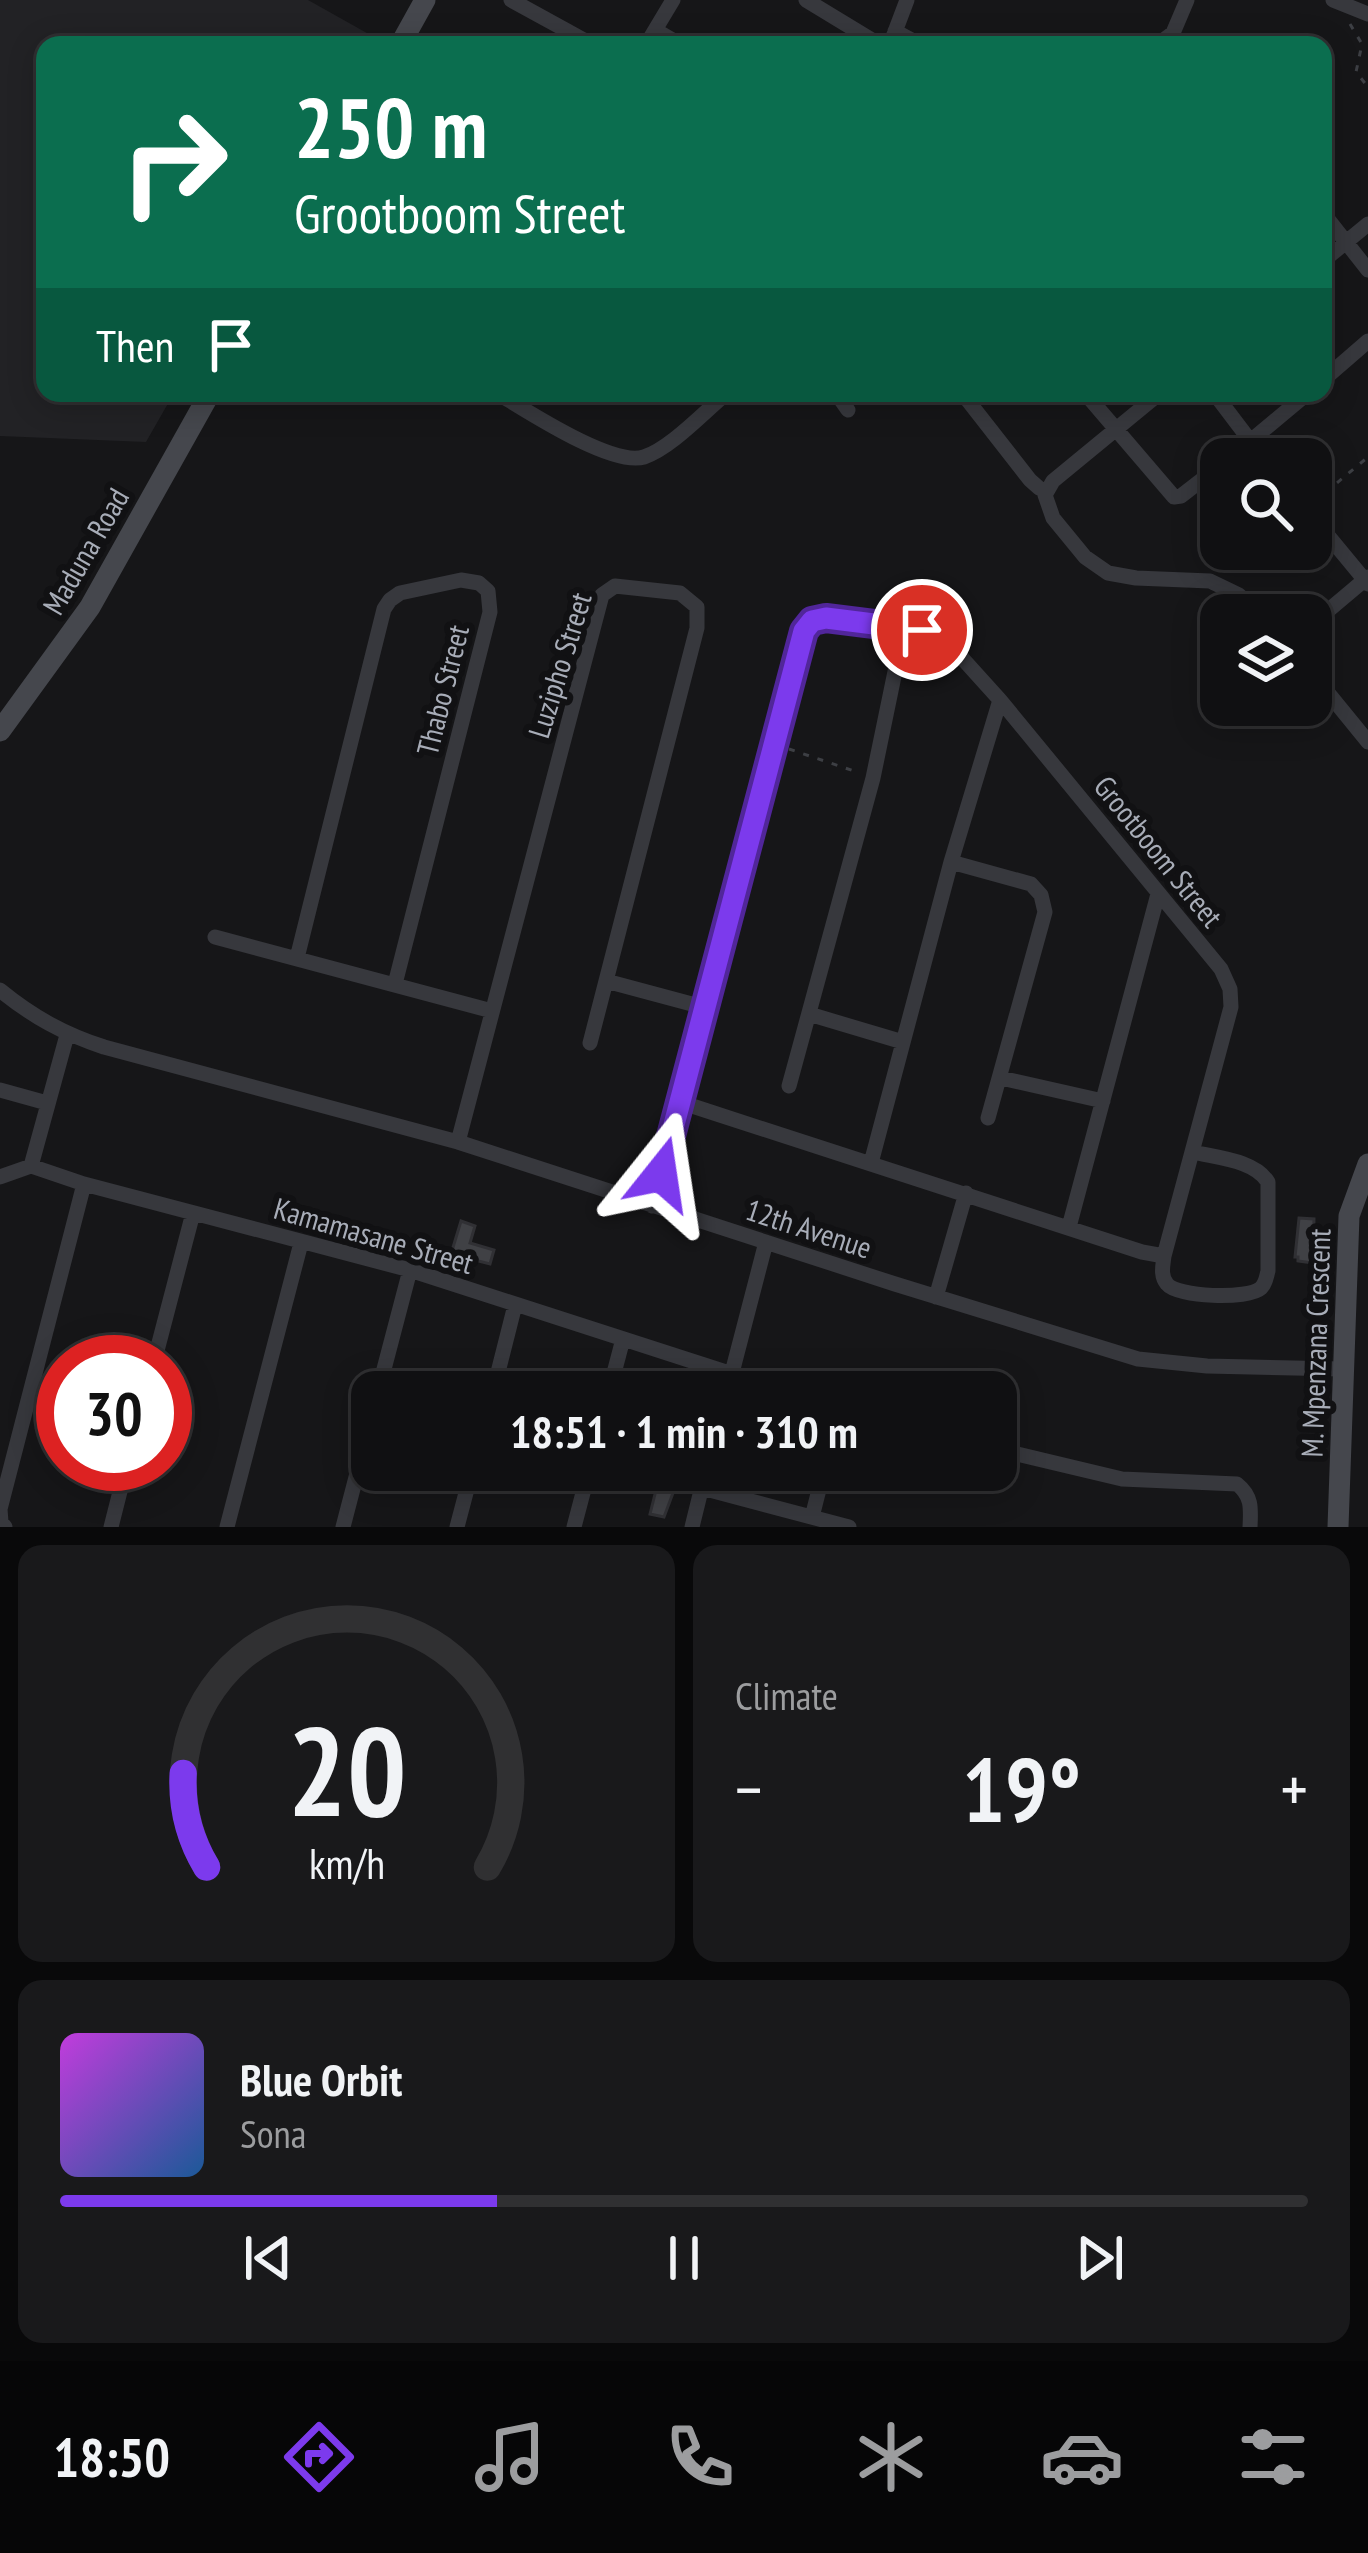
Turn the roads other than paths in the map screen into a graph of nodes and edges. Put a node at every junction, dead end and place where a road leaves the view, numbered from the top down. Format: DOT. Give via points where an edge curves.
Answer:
graph roads {
  1 [pos="425,0"];
  2 [pos="511,0"];
  3 [pos="673,0"];
  4 [pos="806,0"];
  5 [pos="907,0"];
  6 [pos="1187,0"];
  7 [pos="1335,1"];
  8 [pos="1368,14"];
  9 [pos="405,36"];
  10 [pos="576,36"];
  11 [pos="652,36"];
  12 [pos="865,36"];
  13 [pos="894,36"];
  14 [pos="1180,36"];
  15 [pos="1368,224"];
  16 [pos="1332,225"];
  17 [pos="1345,242"];
  18 [pos="1332,253"];
  19 [pos="1368,270"];
  20 [pos="1368,341"];
  21 [pos="1332,369"];
  22 [pos="205,402"];
  23 [pos="513,402"];
  24 [pos="716,402"];
  25 [pos="842,402"];
  26 [pos="969,402"];
  27 [pos="1093,402"];
  28 [pos="1149,402"];
  29 [pos="1221,402"];
  30 [pos="1297,402"];
  31 [pos="848,410"];
  32 [pos="1116,429"];
  33 [pos="1247,438"];
  34 [pos="1255,438"];
  35 [pos="1200,481"];
  36 [pos="1046,490"];
  37 [pos="1332,539"];
  38 [pos="1367,580"];
  39 [pos="1237,594"];
  40 [pos="1332,608"];
  41 [pos="904,628"];
  42 [pos="1332,698"];
  43 [pos="1000,700"];
  44 [pos="0,730"];
  45 [pos="1368,742"];
  46 [pos="951,862"];
  47 [pos="1159,894"];
  48 [pos="215,937"];
  49 [pos="297,958"];
  50 [pos="606,981"];
  51 [pos="395,984"];
  52 [pos="0,990"];
  53 [pos="703,1007"];
  54 [pos="492,1011"];
  55 [pos="809,1014"];
  56 [pos="67,1034"];
  57 [pos="903,1042"];
  58 [pos="590,1043"];
  59 [pos="1001,1078"];
  60 [pos="789,1086"];
  61 [pos="0,1090"];
  62 [pos="1103,1101"];
  63 [pos="680,1102"];
  64 [pos="46,1103"];
  65 [pos="988,1118"];
  66 [pos="458,1142"];
  67 [pos="1193,1152"];
  68 [pos="871,1162"];
  69 [pos="1368,1164"];
  70 [pos="31,1166"];
  71 [pos="0,1177"];
  72 [pos="84,1184"];
  73 [pos="966,1193"];
  74 [pos="652,1206"];
  75 [pos="193,1213"];
  76 [pos="1069,1227"];
  77 [pos="766,1241"];
  78 [pos="301,1243"];
  79 [pos="1164,1256"];
  80 [pos="410,1270"];
  81 [pos="936,1298"];
  82 [pos="515,1305"];
  83 [pos="161,1335"];
  84 [pos="623,1339"];
  85 [pos="1342,1369"];
  86 [pos="384,1371"];
  87 [pos="498,1371"];
  88 [pos="615,1371"];
  89 [pos="723,1371"];
  90 [pos="733,1371"];
  91 [pos="1017,1454"];
  92 [pos="120,1491"];
  93 [pos="352,1491"];
  94 [pos="466,1491"];
  95 [pos="583,1491"];
  96 [pos="701,1491"];
  97 [pos="713,1491"];
  98 [pos="819,1491"];
  99 [pos="812,1517"];
  100 [pos="4,1527"];
  101 [pos="111,1527"];
  102 [pos="227,1527"];
  103 [pos="343,1527"];
  104 [pos="457,1527"];
  105 [pos="574,1527"];
  106 [pos="692,1527"];
  107 [pos="849,1527"];
  108 [pos="1250,1527"];
  109 [pos="1338,1527"];
  1 -- 9 [label="street"];
  2 -- 10 [label="street"];
  3 -- 11 [label="street"];
  4 -- 12 [label="street"];
  5 -- 13 [label="street"];
  6 -- 14 [label="street"];
  7 -- 8 [label="street"];
  15 -- 17 [label="street"];
  16 -- 17 [label="street"];
  17 -- 18 [label="street"];
  17 -- 19 [label="street"];
  20 -- 21 [label="street"];
  22 -- 44 [label="street, Maduna Road" via="77,626"];
  23 -- 24 [label="street" via="615,457 640,459"];
  25 -- 31 [label="street"];
  26 -- 36 [label="street"];
  27 -- 32 [label="street"];
  28 -- 32 [label="street"];
  29 -- 33 [label="street"];
  30 -- 34 [label="street"];
  32 -- 35 [label="street" via="1174,497"];
  32 -- 36 [label="street"];
  36 -- 39 [label="street" via="1053,518 1108,573 1202,579"];
  37 -- 38 [label="street"];
  38 -- 40 [label="street"];
  41 -- 43 [label="street, Grootboom Street" via="944,638"];
  41 -- 53 [label="street, Grootboom Street" via="826,618 808,624"];
  41 -- 55 [label="street"];
  42 -- 45 [label="street"];
  43 -- 46 [label="street"];
  43 -- 47 [label="street, Grootboom Street"];
  46 -- 57 [label="street"];
  46 -- 59 [label="street" via="1031,884 1044,903"];
  47 -- 62 [label="street"];
  47 -- 67 [label="street, Grootboom Street" via="1221,969 1232,997"];
  48 -- 49 [label="street"];
  49 -- 51 [label="street"];
  49 -- 51 [label="street, Thabo Street" via="384,610 400,593 475,581 491,606"];
  50 -- 53 [label="street"];
  50 -- 54 [label="street, Luzipho Street" via="698,615 680,593 620,586 602,595"];
  50 -- 58 [label="street, Luzipho Street"];
  51 -- 54 [label="street"];
  52 -- 56 [label="street, 12th Avenue"];
  53 -- 63 [label="street, Grootboom Street"];
  54 -- 66 [label="street, Luzipho Street"];
  55 -- 57 [label="street"];
  55 -- 60 [label="street"];
  56 -- 64 [label="street"];
  56 -- 66 [label="street, 12th Avenue"];
  57 -- 68 [label="street"];
  59 -- 62 [label="street"];
  59 -- 65 [label="street"];
  61 -- 64 [label="street"];
  62 -- 76 [label="street"];
  63 -- 68 [label="street"];
  63 -- 74 [label="street, Grootboom Street"];
  64 -- 70 [label="street"];
  66 -- 74 [label="street, 12th Avenue"];
  67 -- 79 [label="street, Grootboom Street"];
  67 -- 79 [label="street" via="1266,1177 1265,1282 1238,1295 1178,1291 1162,1275"];
  68 -- 73 [label="street"];
  69 -- 85 [label="street, M. Mpenzana Crescent" via="1349,1216"];
  70 -- 71 [label="street"];
  70 -- 72 [label="street, Kamamasane Street"];
  72 -- 75 [label="street, Kamamasane Street"];
  72 -- 100 [label="street" via="1,1509"];
  73 -- 76 [label="street"];
  73 -- 81 [label="street"];
  74 -- 77 [label="street, 12th Avenue"];
  75 -- 78 [label="street, Kamamasane Street"];
  75 -- 83 [label="street"];
  76 -- 79 [label="street"];
  77 -- 81 [label="street, 12th Avenue"];
  77 -- 90 [label="street"];
  78 -- 80 [label="street, Kamamasane Street"];
  78 -- 102 [label="street"];
  80 -- 82 [label="street, Kamamasane Street"];
  80 -- 86 [label="street"];
  81 -- 85 [label="street, 12th Avenue" via="1138,1358"];
  82 -- 84 [label="street, Kamamasane Street"];
  82 -- 87 [label="street"];
  84 -- 88 [label="street"];
  84 -- 89 [label="street, Kamamasane Street"];
  85 -- 109 [label="street, M. Mpenzana Crescent"];
  91 -- 108 [label="street" via="1123,1479 1237,1484 1248,1495"];
  92 -- 101 [label="street"];
  93 -- 103 [label="street"];
  94 -- 104 [label="street"];
  95 -- 105 [label="street"];
  96 -- 106 [label="street"];
  97 -- 99 [label="street"];
  98 -- 99 [label="street"];
  99 -- 107 [label="street"];
}
